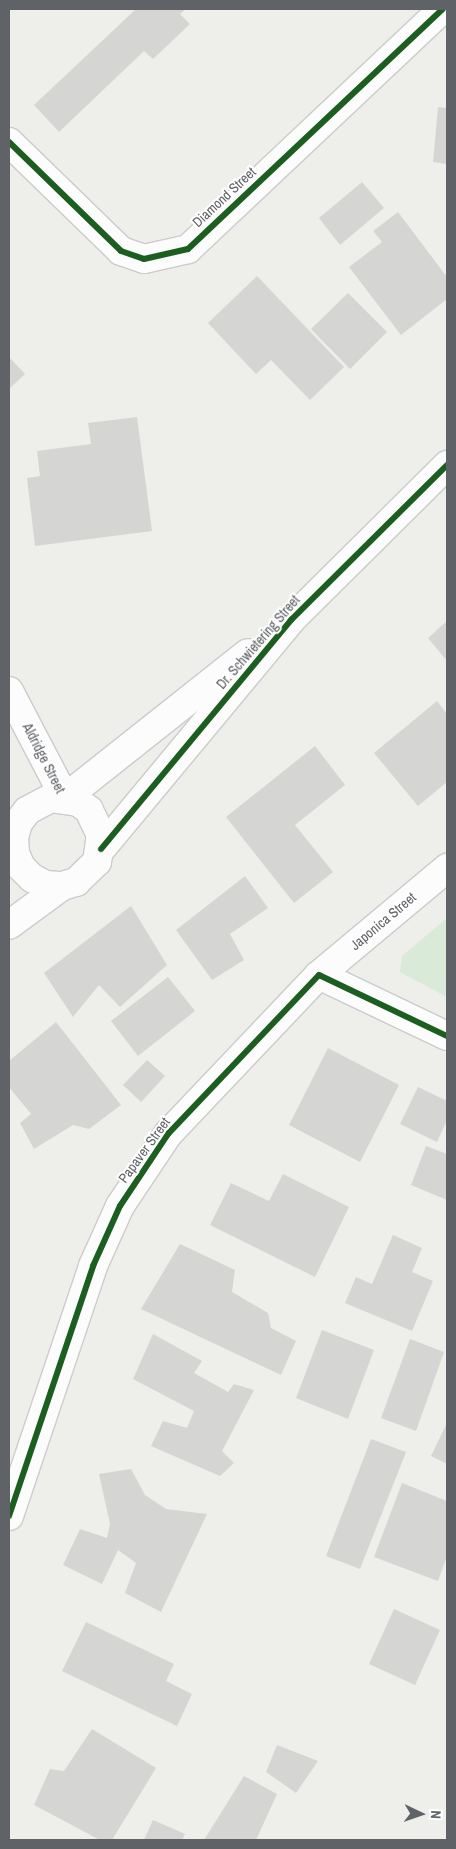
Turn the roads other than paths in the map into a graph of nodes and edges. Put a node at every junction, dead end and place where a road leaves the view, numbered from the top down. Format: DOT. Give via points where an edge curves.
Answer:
graph roads {
  1 [pos="443,9"];
  2 [pos="9,142"];
  3 [pos="447,465"];
  4 [pos="291,620"];
  5 [pos="9,691"];
  6 [pos="64,798"];
  7 [pos="12,828"];
  8 [pos="101,849"];
  9 [pos="447,868"];
  10 [pos="62,886"];
  11 [pos="9,925"];
  12 [pos="318,975"];
  13 [pos="447,1036"];
  14 [pos="9,1516"];
  1 -- 2 [label="street, Diamond Street" via="188,249 144,259 121,251"];
  3 -- 4 [label="street, Dr. Schwietering Street"];
  4 -- 6 [label="street, Dr. Schwietering Street"];
  4 -- 8 [label="street, Dr. Schwietering Street"];
  5 -- 6 [label="street, Aldridge Street"];
  6 -- 7 [label="street" via="38,802"];
  6 -- 8 [label="street" via="89,810 101,835"];
  7 -- 10 [label="street" via="21,867 46,885"];
  8 -- 10 [label="street" via="89,873"];
  9 -- 12 [label="street, Japonica Street"];
  10 -- 11 [label="street"];
  12 -- 13 [label="street"];
  12 -- 14 [label="street, Papaver Street" via="168,1134 120,1206 93,1266"];
}
